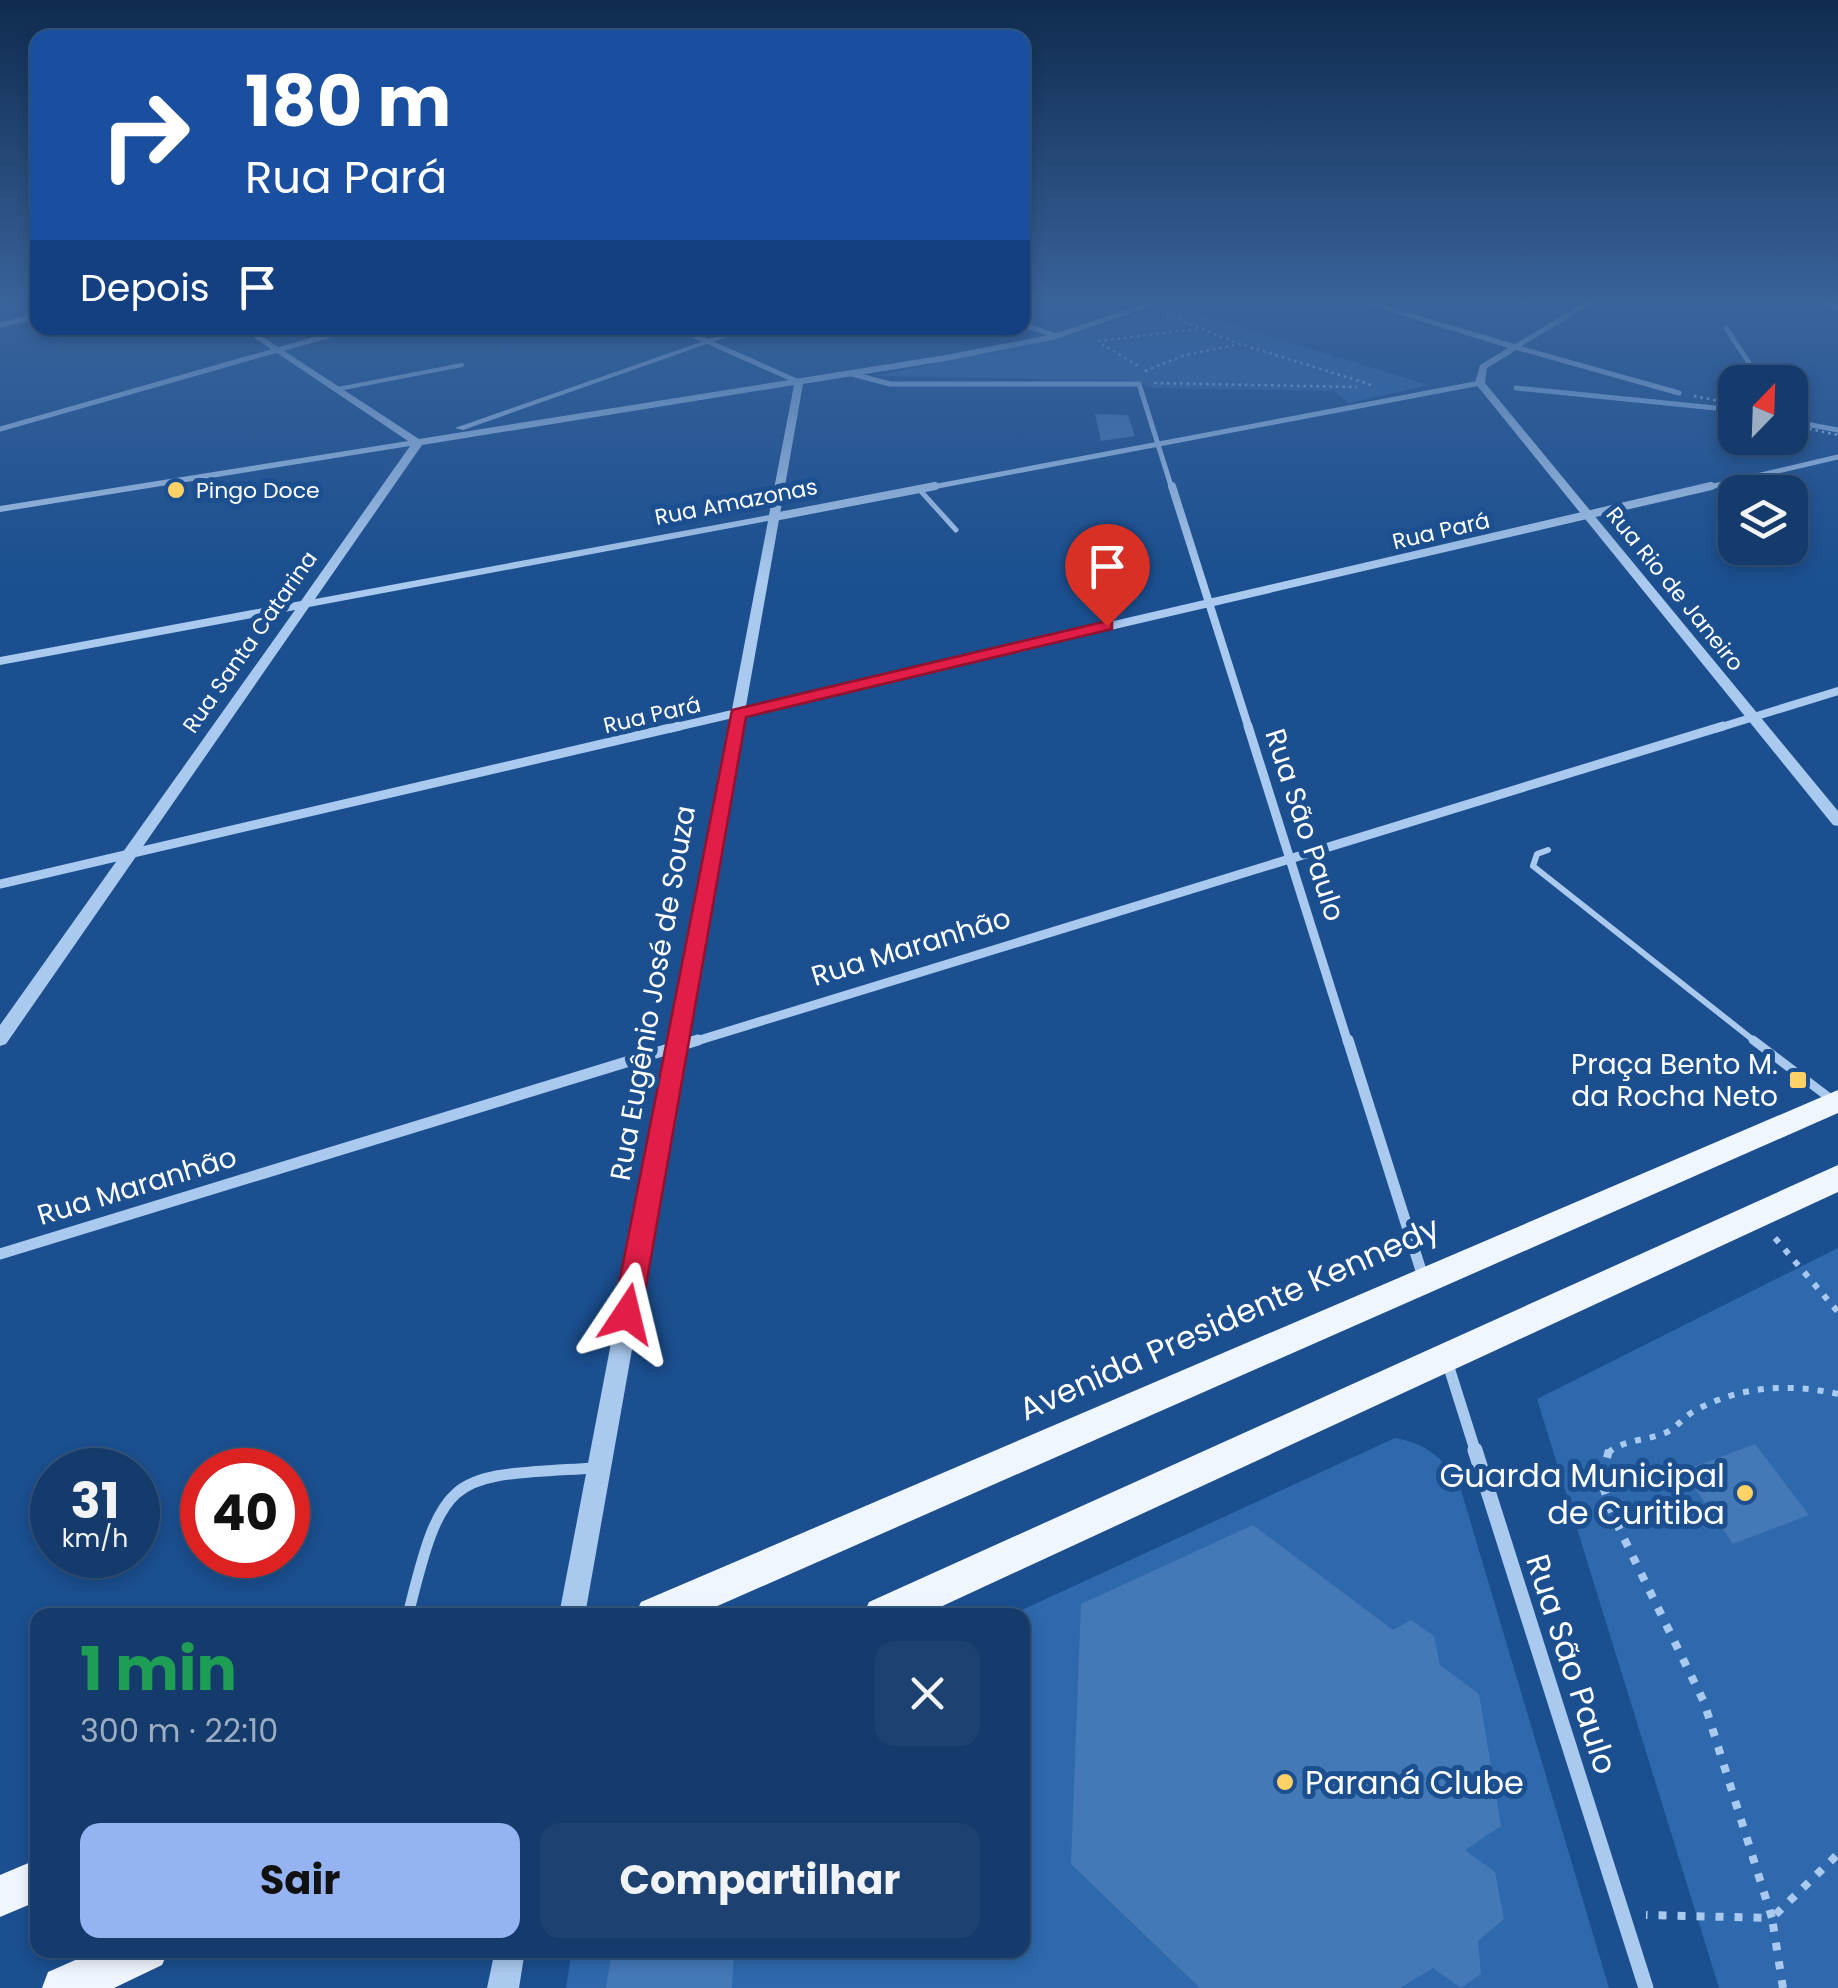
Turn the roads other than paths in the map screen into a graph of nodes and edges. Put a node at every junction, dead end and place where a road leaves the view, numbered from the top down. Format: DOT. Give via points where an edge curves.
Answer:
graph roads {
  1 [pos="113,397"];
  2 [pos="350,397"];
  3 [pos="550,397"];
  4 [pos="707,397"];
  5 [pos="796,397"];
  6 [pos="1143,397"];
  7 [pos="1407,397"];
  8 [pos="1491,397"];
  9 [pos="0,429"];
  10 [pos="418,443"];
  11 [pos="1158,444"];
  12 [pos="1838,457"];
  13 [pos="918,488"];
  14 [pos="0,509"];
  15 [pos="1588,515"];
  16 [pos="774,517"];
  17 [pos="956,530"];
  18 [pos="1208,602"];
  19 [pos="303,604"];
  20 [pos="0,661"];
  21 [pos="1838,691"];
  22 [pos="738,714"];
  23 [pos="1753,716"];
  24 [pos="1838,821"];
  25 [pos="1548,850"];
  26 [pos="130,854"];
  27 [pos="1289,856"];
  28 [pos="0,884"];
  29 [pos="0,1039"];
  30 [pos="677,1046"];
  31 [pos="1836,1102"];
  32 [pos="1838,1178"];
  33 [pos="0,1254"];
  34 [pos="1424,1280"];
  35 [pos="1446,1357"];
  36 [pos="599,1468"];
  37 [pos="410,1608"];
  38 [pos="573,1608"];
  39 [pos="670,1608"];
  40 [pos="897,1608"];
  41 [pos="30,1883"];
  42 [pos="0,1896"];
  43 [pos="130,1958"];
  44 [pos="509,1958"];
  45 [pos="64,1988"];
  46 [pos="503,1988"];
  47 [pos="1646,1988"];
  1 -- 9 [label="street"];
  2 -- 10 [label="street"];
  3 -- 10 [label="street"];
  4 -- 10 [label="street"];
  5 -- 16 [label="street, Rua Eugênio José de Souza"];
  6 -- 11 [label="street, Rua São Paulo"];
  7 -- 11 [label="street, Rua Amazonas"];
  8 -- 15 [label="street, Rua Rio de Janeiro"];
  10 -- 14 [label="street"];
  10 -- 19 [label="street, Rua Santa Catarina"];
  11 -- 13 [label="street, Rua Amazonas"];
  11 -- 18 [label="street, Rua São Paulo"];
  12 -- 15 [label="street, Rua Pará"];
  13 -- 16 [label="street, Rua Amazonas"];
  13 -- 17 [label="lane"];
  15 -- 18 [label="street, Rua Pará"];
  15 -- 23 [label="street, Rua Rio de Janeiro"];
  16 -- 19 [label="street, Rua Amazonas"];
  16 -- 22 [label="street, Rua Eugênio José de Souza"];
  18 -- 22 [label="street, Rua Pará"];
  18 -- 27 [label="street, Rua São Paulo"];
  19 -- 20 [label="street, Rua Amazonas"];
  19 -- 26 [label="street, Rua Santa Catarina"];
  21 -- 23 [label="street, Rua Maranhão"];
  22 -- 26 [label="street, Rua Pará"];
  22 -- 30 [label="street, Rua Eugênio José de Souza"];
  23 -- 24 [label="street, Rua Rio de Janeiro"];
  23 -- 27 [label="street, Rua Maranhão"];
  25 -- 31 [label="lane" via="1537,854 1533,866"];
  26 -- 28 [label="street, Rua Pará"];
  26 -- 29 [label="street, Rua Santa Catarina"];
  27 -- 30 [label="street, Rua Maranhão"];
  27 -- 34 [label="street, Rua São Paulo"];
  30 -- 33 [label="street, Rua Maranhão"];
  30 -- 36 [label="street, Rua Eugênio José de Souza"];
  31 -- 34 [label="main road, Avenida Presidente Kennedy"];
  32 -- 35 [label="main road"];
  34 -- 39 [label="main road, Avenida Presidente Kennedy"];
  35 -- 40 [label="main road"];
  35 -- 47 [label="street, Rua São Paulo"];
  36 -- 37 [label="lane" via="479,1477 452,1492"];
  36 -- 38 [label="street, Rua Eugênio José de Souza"];
  41 -- 42 [label="main road"];
  43 -- 45 [label="main road"];
  44 -- 46 [label="street"];
}
